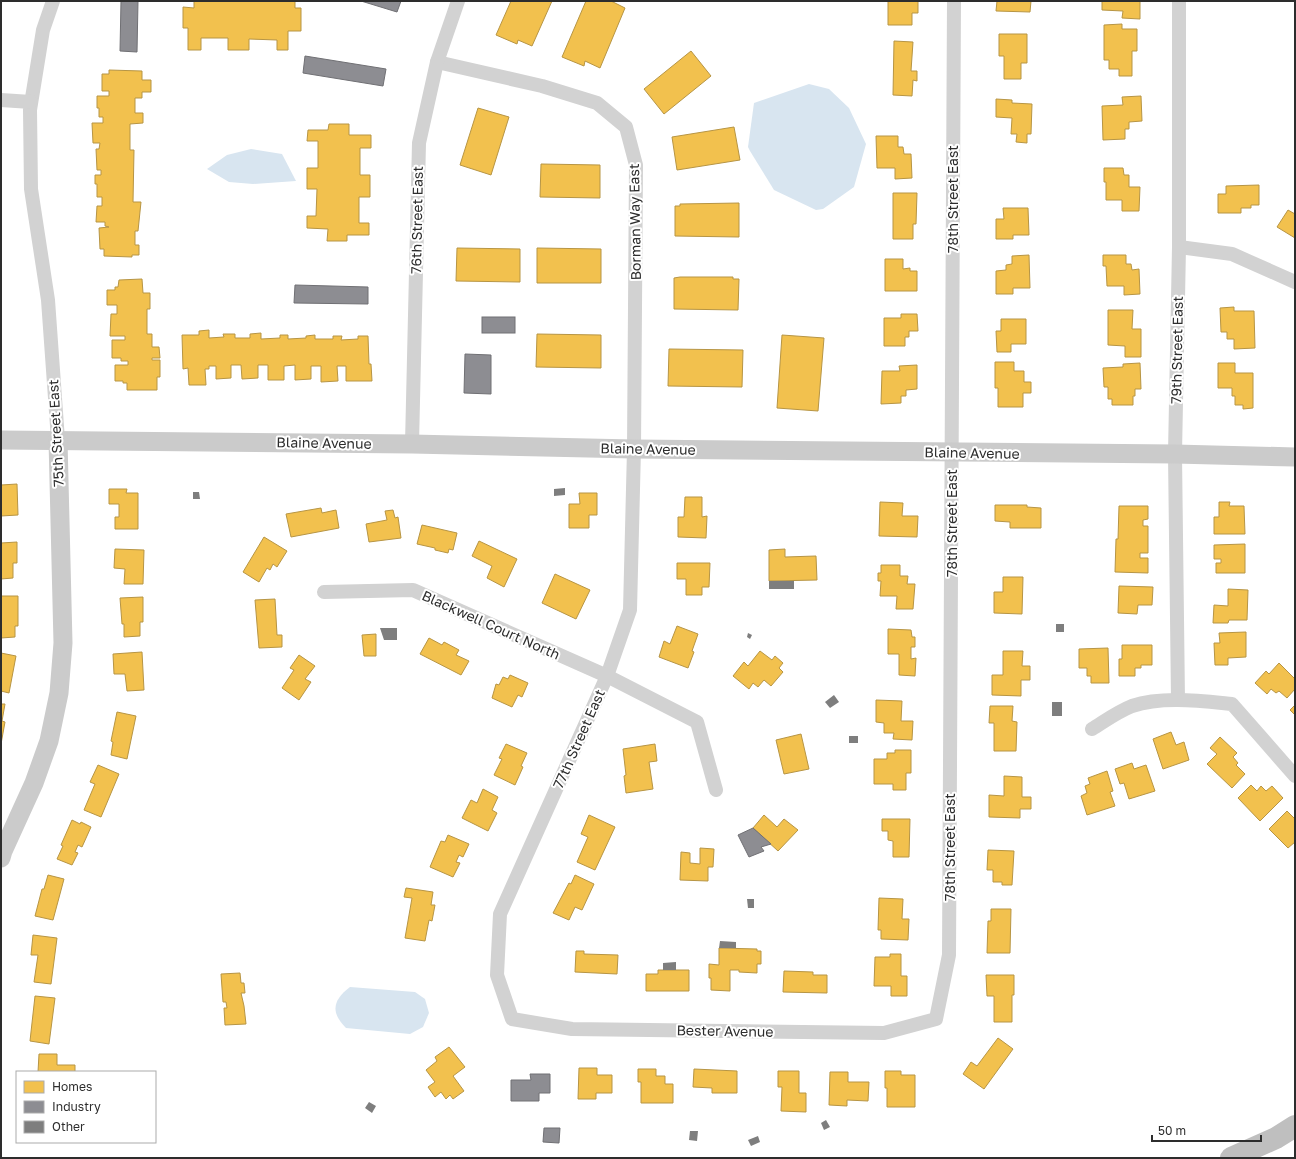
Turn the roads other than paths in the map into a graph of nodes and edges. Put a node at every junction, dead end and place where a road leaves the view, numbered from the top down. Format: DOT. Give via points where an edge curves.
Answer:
graph roads {
  1 [pos="53,1"];
  2 [pos="458,1"];
  3 [pos="954,1"];
  4 [pos="1179,1"];
  5 [pos="437,62"];
  6 [pos="1,100"];
  7 [pos="32,102"];
  8 [pos="1179,247"];
  9 [pos="1295,282"];
  10 [pos="1,440"];
  11 [pos="58,440"];
  12 [pos="412,444"];
  13 [pos="634,449"];
  14 [pos="952,453"];
  15 [pos="1175,454"];
  16 [pos="1295,457"];
  17 [pos="324,592"];
  18 [pos="607,676"];
  19 [pos="1178,700"];
  20 [pos="1092,729"];
  21 [pos="1295,776"];
  22 [pos="716,790"];
  23 [pos="2,853"];
  24 [pos="512,1019"];
  25 [pos="936,1019"];
  26 [pos="1295,1126"];
  27 [pos="1230,1158"];
  1 -- 7 [label="street, 75th Street East" via="43,30"];
  2 -- 5 [label="street, 76th Street East"];
  3 -- 14 [label="street, 78th Street East"];
  4 -- 8 [label="street, 79th Street East"];
  5 -- 12 [label="street, 76th Street East" via="418,143"];
  5 -- 13 [label="street, Borman Way East" via="542,86 597,103 626,127 636,166"];
  6 -- 7 [label="street"];
  7 -- 11 [label="street, 75th Street East" via="31,189 48,300"];
  8 -- 9 [label="street" via="1232,254"];
  8 -- 15 [label="street, 79th Street East"];
  10 -- 11 [label="street, Blaine Avenue"];
  11 -- 12 [label="street, Blaine Avenue"];
  11 -- 23 [label="street, 75th Street East" via="63,643 59,694 46,748 34,783"];
  12 -- 13 [label="street, Blaine Avenue"];
  13 -- 14 [label="street, Blaine Avenue"];
  13 -- 18 [label="street, 77th Street East" via="630,610"];
  14 -- 15 [label="street, Blaine Avenue"];
  14 -- 25 [label="street, 78th Street East" via="949,955"];
  15 -- 16 [label="street, Blaine Avenue"];
  15 -- 19 [label="street, 79th Street East"];
  17 -- 18 [label="street, Blackwell Court North" via="413,590"];
  18 -- 22 [label="street, Blackwell Court North" via="696,722"];
  18 -- 24 [label="street, 77th Street East" via="500,914 497,975"];
  19 -- 20 [label="street" via="1132,706"];
  19 -- 21 [label="street" via="1232,704"];
  24 -- 25 [label="street, Bester Avenue" via="572,1029 884,1033"];
  26 -- 27 [label="highway" via="1276,1138"];
}
